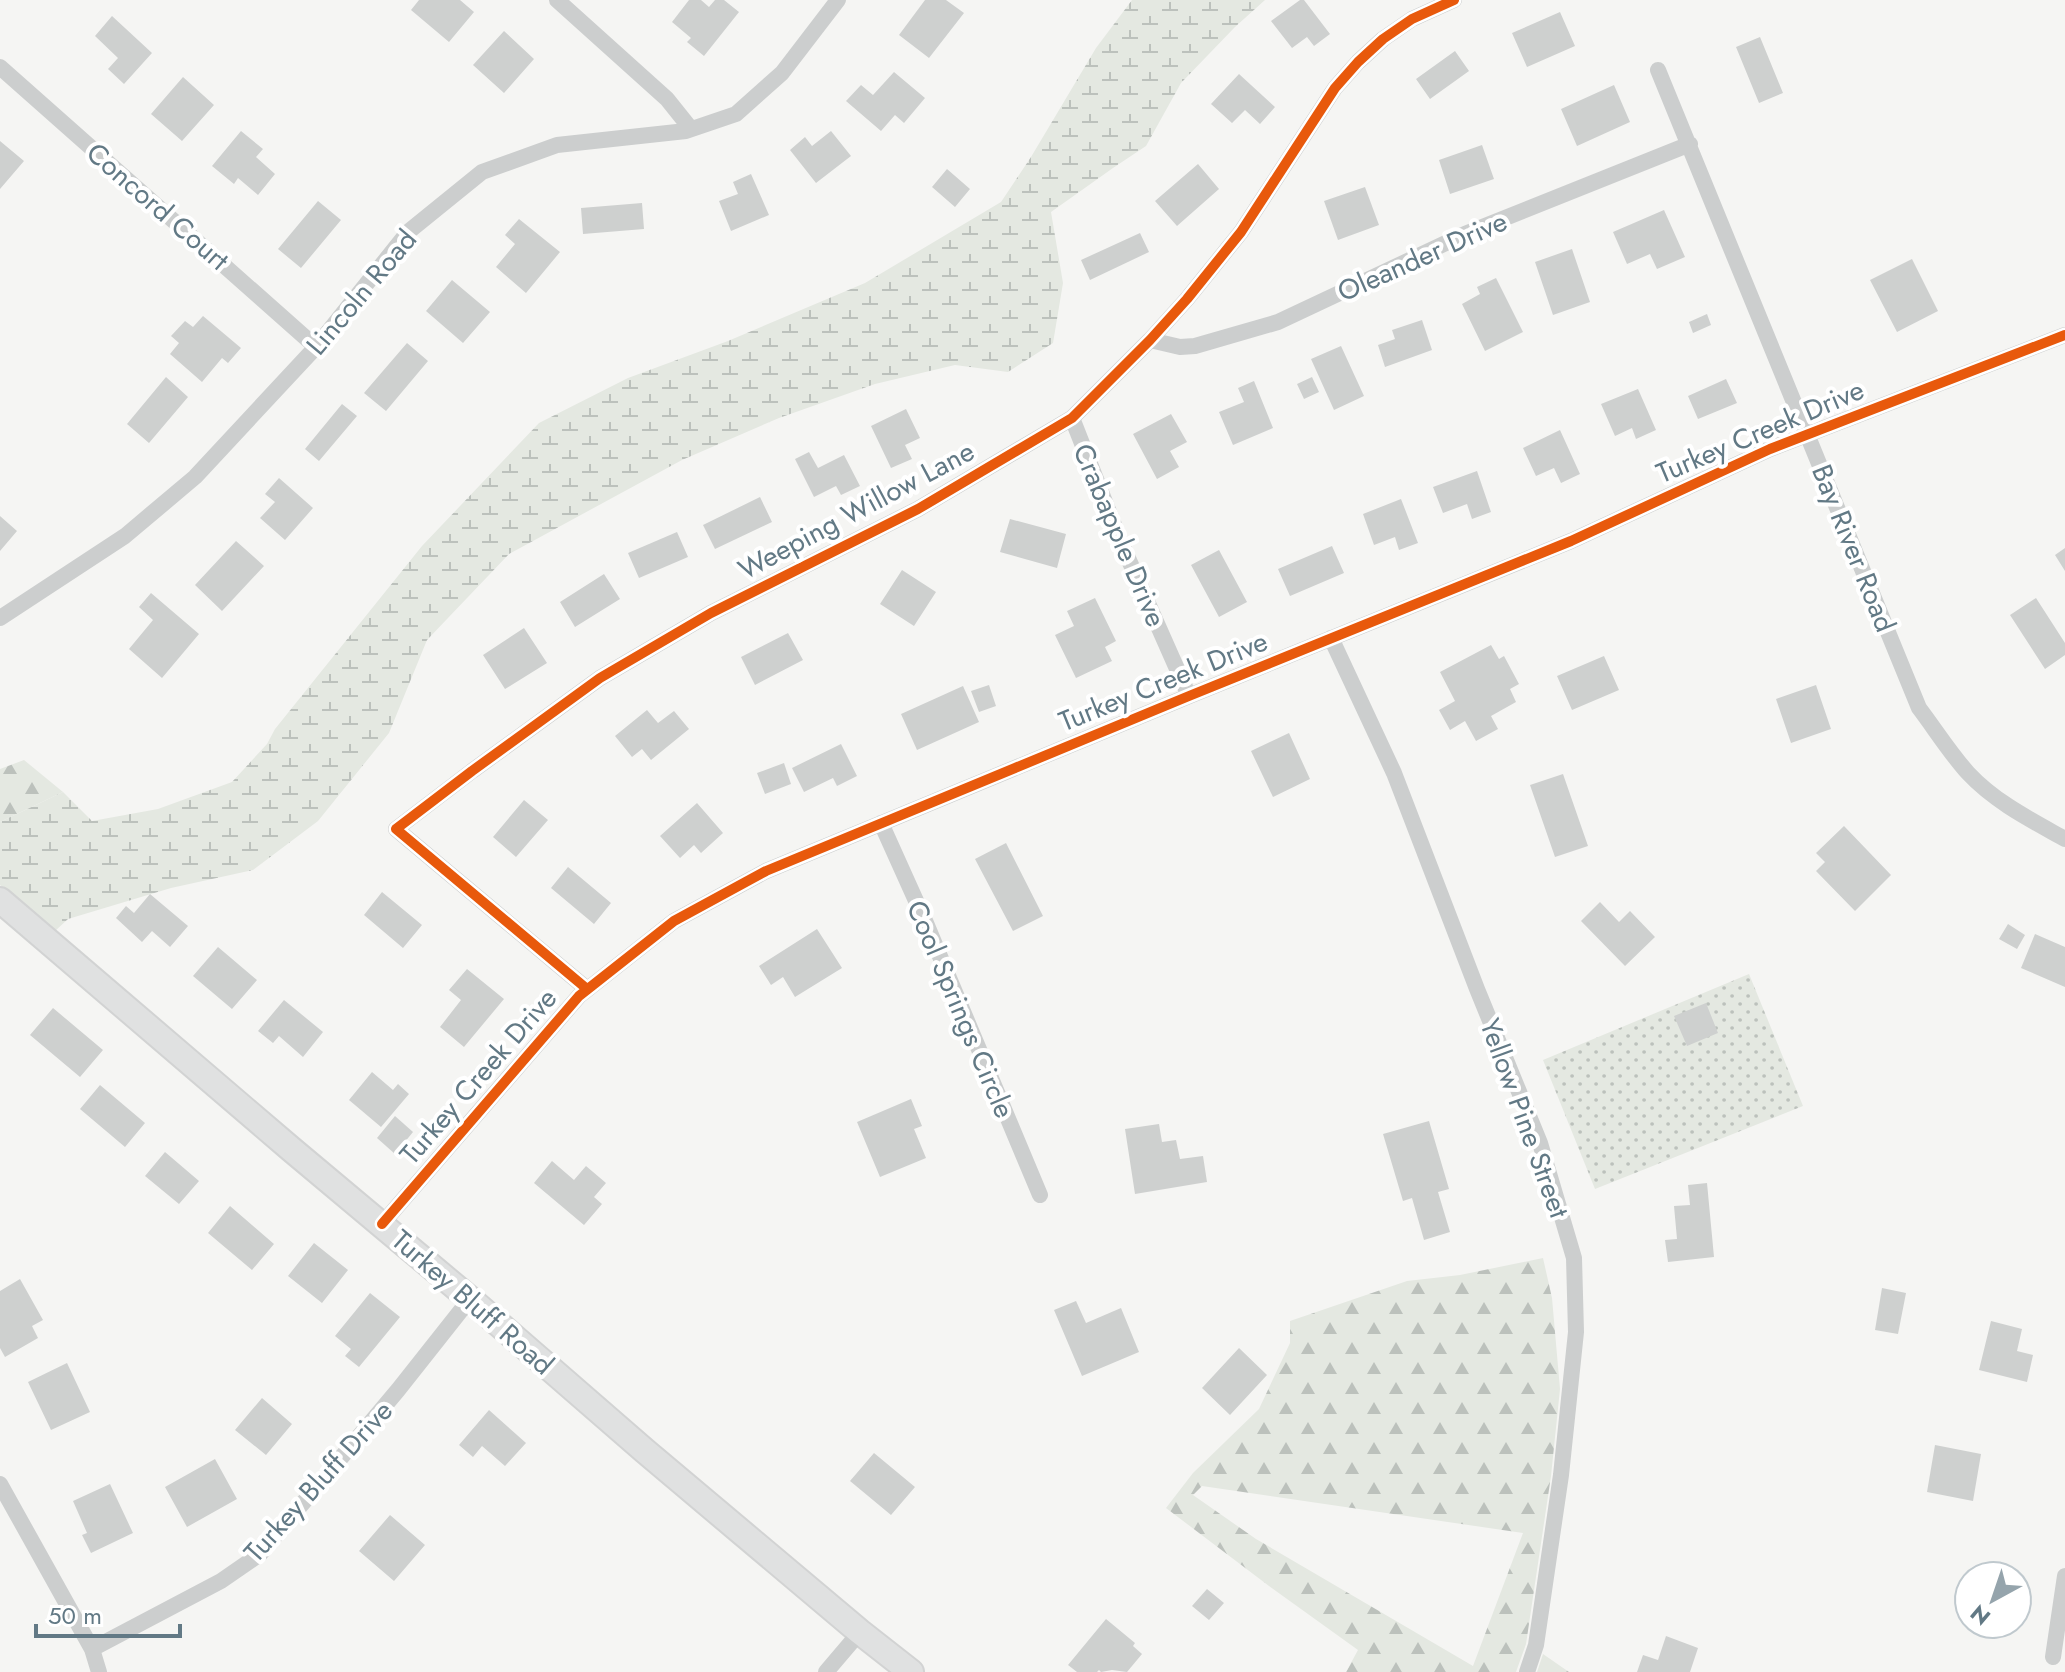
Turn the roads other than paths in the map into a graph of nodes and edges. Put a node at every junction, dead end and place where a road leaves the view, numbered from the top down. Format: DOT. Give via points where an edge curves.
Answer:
graph roads {
  1 [pos="557,0"];
  2 [pos="838,0"];
  3 [pos="1454,0"];
  4 [pos="0,67"];
  5 [pos="1658,70"];
  6 [pos="691,129"];
  7 [pos="1690,144"];
  8 [pos="2065,335"];
  9 [pos="1150,340"];
  10 [pos="316,347"];
  11 [pos="1072,418"];
  12 [pos="1807,435"];
  13 [pos="0,618"];
  14 [pos="1331,638"];
  15 [pos="1189,696"];
  16 [pos="881,823"];
  17 [pos="2065,839"];
  18 [pos="0,900"];
  19 [pos="587,989"];
  20 [pos="1040,1195"];
  21 [pos="382,1224"];
  22 [pos="470,1299"];
  23 [pos="0,1484"];
  24 [pos="2065,1576"];
  25 [pos="860,1632"];
  26 [pos="92,1649"];
  27 [pos="2053,1657"];
  28 [pos="99,1672"];
  29 [pos="826,1672"];
  30 [pos="911,1672"];
  31 [pos="1527,1672"];
  1 -- 6 [label="street" via="667,99"];
  2 -- 6 [label="street, Lincoln Road" via="782,73 736,114"];
  3 -- 9 [label="street, Weeping Willow Lane" via="1383,39 1342,79 1241,232"];
  4 -- 10 [label="street, Concord Court"];
  5 -- 7 [label="street, Bay River Road"];
  6 -- 10 [label="street, Lincoln Road" via="557,145 482,172 408,232"];
  7 -- 9 [label="street, Oleander Drive" via="1465,234 1278,322 1195,346"];
  7 -- 12 [label="street, Bay River Road"];
  8 -- 12 [label="street, Turkey Creek Drive"];
  9 -- 11 [label="street, Weeping Willow Lane"];
  10 -- 13 [label="street, Lincoln Road" via="195,477 125,536"];
  11 -- 15 [label="street, Crabapple Drive"];
  11 -- 19 [label="street, Weeping Willow Lane" via="918,509 711,613 600,678 396,829"];
  12 -- 14 [label="street, Turkey Creek Drive" via="1571,541"];
  12 -- 17 [label="street, Bay River Road" via="1919,708 1968,773 2015,811"];
  14 -- 15 [label="street, Turkey Creek Drive"];
  14 -- 31 [label="street, Yellow Pine Street" via="1394,773 1540,1143 1574,1258 1576,1332 1561,1475 1536,1645"];
  15 -- 16 [label="street, Turkey Creek Drive"];
  16 -- 19 [label="street, Turkey Creek Drive" via="766,871 674,921"];
  16 -- 20 [label="street, Cool Springs Circle"];
  18 -- 21 [label="street, Turkey Bluff Road"];
  19 -- 21 [label="street, Turkey Creek Drive"];
  21 -- 22 [label="street, Turkey Bluff Road"];
  22 -- 25 [label="street, Turkey Bluff Road"];
  22 -- 26 [label="street, Turkey Bluff Drive" via="260,1554 221,1581"];
  23 -- 26 [label="street"];
  24 -- 27 [label="street"];
  25 -- 29 [label="street"];
  25 -- 30 [label="street, Turkey Bluff Road"];
  26 -- 28 [label="street"];
}
